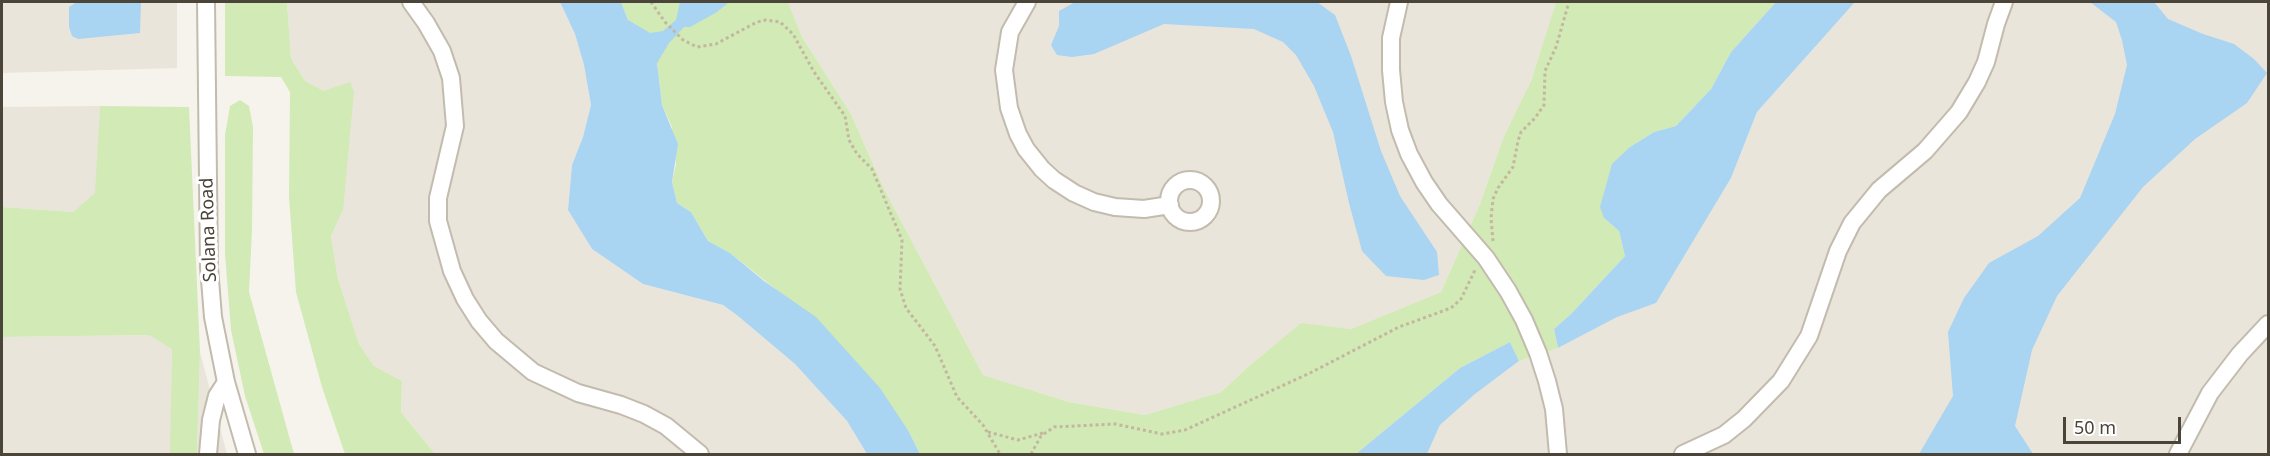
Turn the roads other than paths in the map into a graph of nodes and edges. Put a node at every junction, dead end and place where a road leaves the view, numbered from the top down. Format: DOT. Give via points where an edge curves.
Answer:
graph roads {
  1 [pos="206,2"];
  2 [pos="397,2"];
  3 [pos="1027,2"];
  4 [pos="1399,2"];
  5 [pos="2004,2"];
  6 [pos="412,4"];
  7 [pos="1170,205"];
  8 [pos="2268,324"];
  9 [pos="226,382"];
  10 [pos="208,454"];
  11 [pos="248,454"];
  12 [pos="700,454"];
  13 [pos="1558,454"];
  14 [pos="1683,454"];
  15 [pos="2178,454"];
  1 -- 9 [label="street, Solana Road" via="209,267 213,316"];
  2 -- 6 [label="street"];
  3 -- 7 [label="street" via="1010,32 1004,70 1009,108 1026,149 1054,180 1094,202 1144,209"];
  4 -- 13 [label="street" via="1391,38 1391,70 1400,130 1424,182 1508,291 1538,353 1554,409"];
  5 -- 14 [label="street" via="1986,62 1959,112 1925,152 1879,190 1852,223 1838,251 1809,336 1781,381 1731,429"];
  6 -- 12 [label="street" via="442,51 451,78 454,126 438,198 438,221 452,271 479,321 533,372 578,393 644,414 666,426"];
  8 -- 15 [label="street" via="2210,393"];
  9 -- 10 [label="street" via="217,396"];
  9 -- 11 [label="street, Solana Road"];
}
